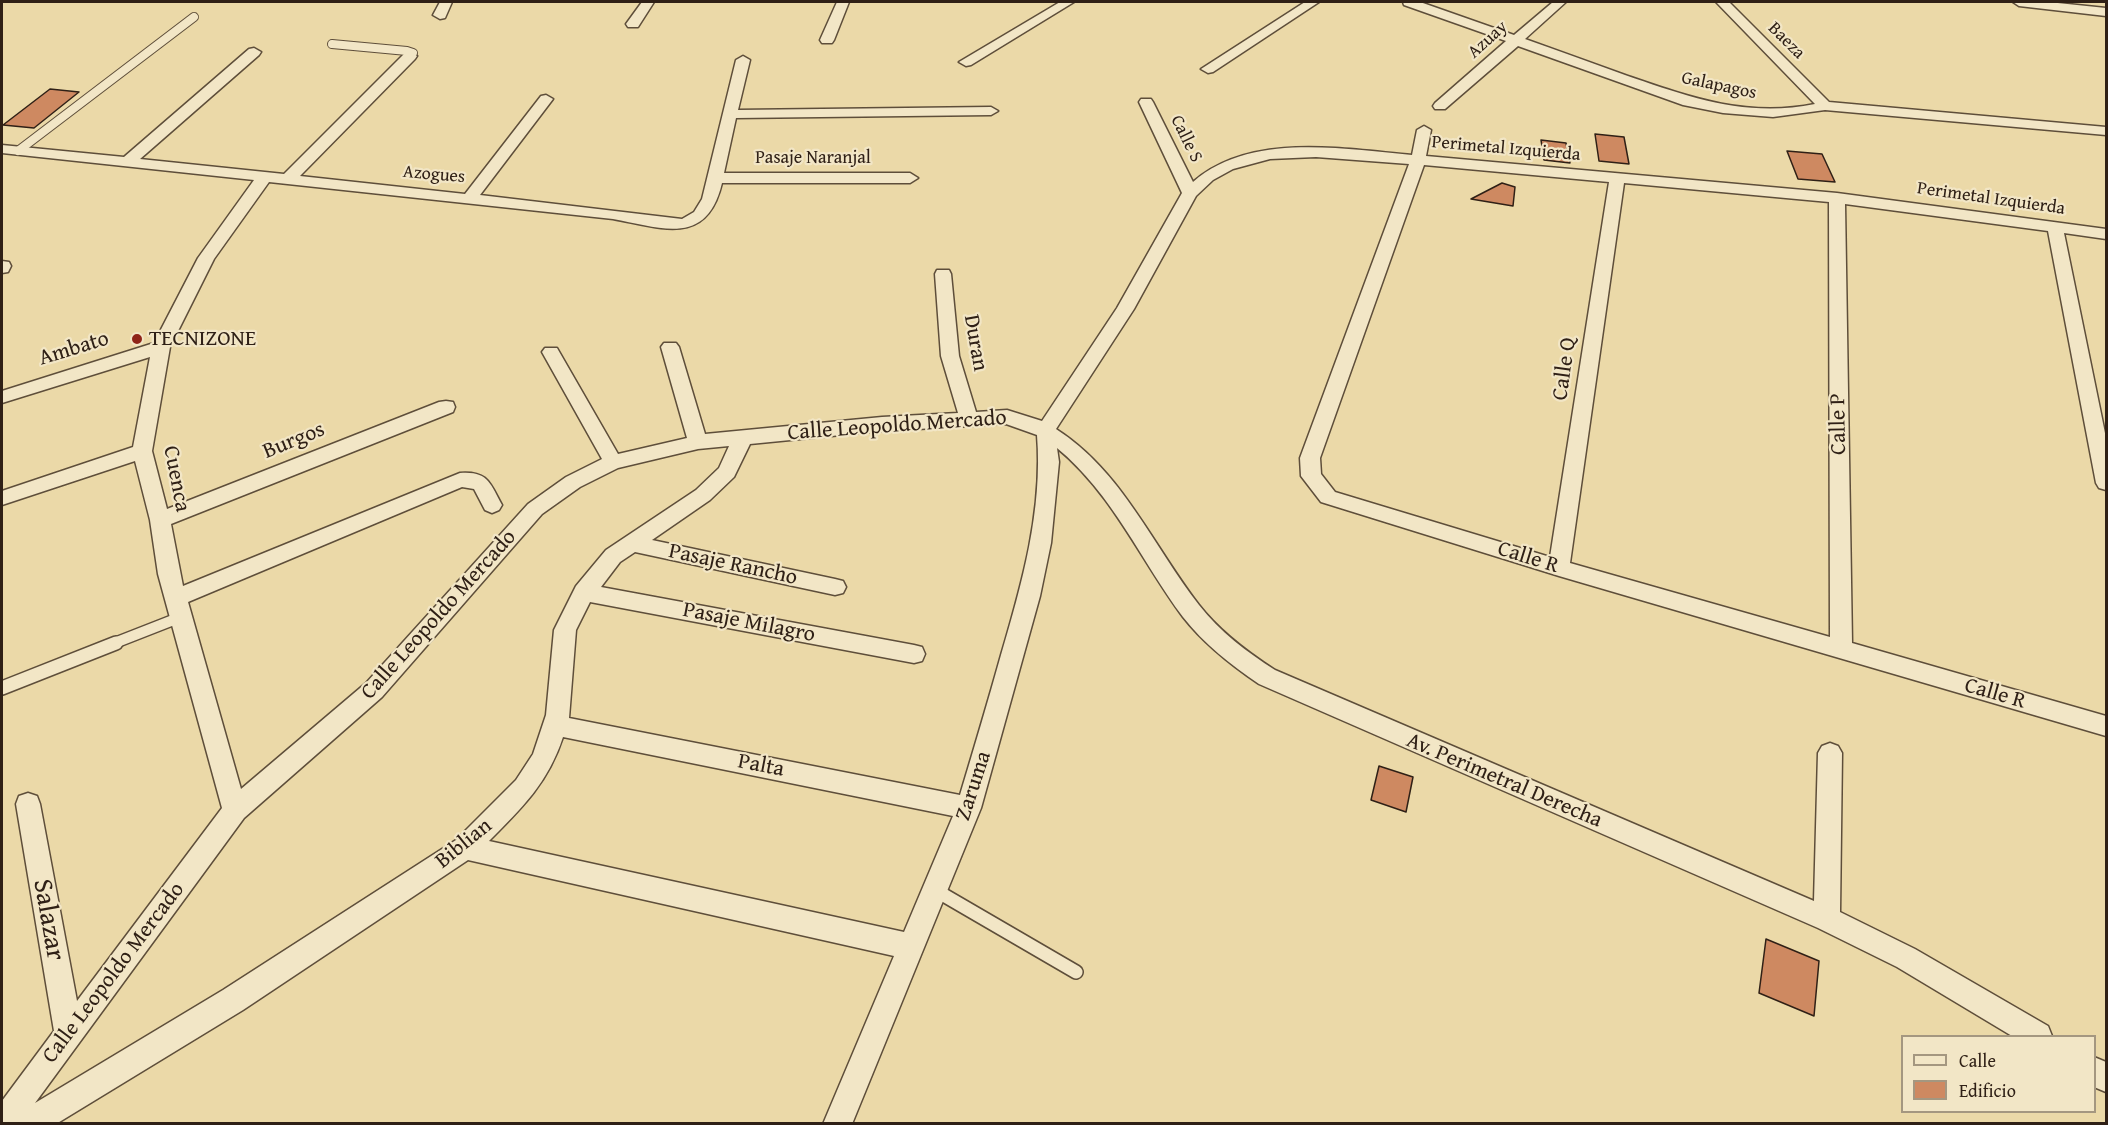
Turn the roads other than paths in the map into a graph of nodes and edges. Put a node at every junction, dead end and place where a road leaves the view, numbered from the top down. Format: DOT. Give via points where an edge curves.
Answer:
graph roads {
  1 [pos="446,2"];
  2 [pos="648,2"];
  3 [pos="843,2"];
  4 [pos="1068,2"];
  5 [pos="1313,2"];
  6 [pos="1409,2"];
  7 [pos="1560,2"];
  8 [pos="1722,2"];
  9 [pos="2019,2"];
  10 [pos="2106,12"];
  11 [pos="440,15"];
  12 [pos="194,17"];
  13 [pos="633,24"];
  14 [pos="827,40"];
  15 [pos="1514,40"];
  16 [pos="332,44"];
  17 [pos="254,52"];
  18 [pos="410,56"];
  19 [pos="742,60"];
  20 [pos="966,62"];
  21 [pos="1208,69"];
  22 [pos="546,99"];
  23 [pos="1146,102"];
  24 [pos="1440,106"];
  25 [pos="1825,106"];
  26 [pos="991,111"];
  27 [pos="729,114"];
  28 [pos="1424,130"];
  29 [pos="2106,131"];
  30 [pos="2,149"];
  31 [pos="18,151"];
  32 [pos="1418,161"];
  33 [pos="128,162"];
  34 [pos="264,178"];
  35 [pos="716,178"];
  36 [pos="910,178"];
  37 [pos="1617,178"];
  38 [pos="286,180"];
  39 [pos="1190,193"];
  40 [pos="470,198"];
  41 [pos="1837,198"];
  42 [pos="2055,228"];
  43 [pos="2106,234"];
  44 [pos="943,274"];
  45 [pos="670,346"];
  46 [pos="161,347"];
  47 [pos="551,352"];
  48 [pos="2,397"];
  49 [pos="446,407"];
  50 [pos="969,419"];
  51 [pos="1046,430"];
  52 [pos="743,437"];
  53 [pos="698,442"];
  54 [pos="142,451"];
  55 [pos="613,462"];
  56 [pos="2106,483"];
  57 [pos="2,498"];
  58 [pos="492,505"];
  59 [pos="160,520"];
  60 [pos="630,543"];
  61 [pos="1559,568"];
  62 [pos="835,587"];
  63 [pos="584,592"];
  64 [pos="179,607"];
  65 [pos="1841,650"];
  66 [pos="914,654"];
  67 [pos="2,688"];
  68 [pos="553,725"];
  69 [pos="2106,726"];
  70 [pos="1830,753"];
  71 [pos="28,804"];
  72 [pos="969,808"];
  73 [pos="235,810"];
  74 [pos="465,848"];
  75 [pos="935,890"];
  76 [pos="1827,919"];
  77 [pos="911,947"];
  78 [pos="1076,972"];
  79 [pos="69,1035"];
  80 [pos="2036,1035"];
  81 [pos="2,1124"];
  82 [pos="28,1124"];
  83 [pos="837,1124"];
  1 -- 11 [label="street"];
  2 -- 13 [label="street"];
  3 -- 14 [label="street"];
  4 -- 20 [label="street"];
  5 -- 21 [label="street"];
  6 -- 15 [label="street, Galapagos"];
  7 -- 15 [label="street, Azuay"];
  8 -- 25 [label="street, Baeza"];
  9 -- 10 [label="street"];
  12 -- 31 [label="lane"];
  15 -- 24 [label="street, Azuay"];
  15 -- 25 [label="street, Galapagos" via="1688,102 1720,109 1773,114"];
  16 -- 18 [label="lane" via="407,51 412,53"];
  17 -- 33 [label="street"];
  18 -- 38 [label="street"];
  19 -- 27 [label="street, Azogues"];
  22 -- 40 [label="street"];
  23 -- 39 [label="street, Calle S"];
  25 -- 29 [label="street, Galapagos"];
  26 -- 27 [label="street"];
  27 -- 35 [label="street, Azogues"];
  28 -- 32 [label="street, Calle R"];
  30 -- 31 [label="street, Azogues"];
  31 -- 33 [label="street, Azogues"];
  32 -- 37 [label="street, Perimetal Izquierda"];
  32 -- 39 [label="street, Perimetal Izquierda" via="1279,152 1252,156 1222,168 1201,180"];
  32 -- 61 [label="street, Calle R" via="1310,458 1311,476 1328,497"];
  33 -- 34 [label="street, Azogues"];
  34 -- 38 [label="street, Azogues"];
  34 -- 46 [label="street, Cuenca" via="206,258"];
  35 -- 36 [label="street, Pasaje Naranjal"];
  35 -- 40 [label="street, Azogues" via="700,215 684,224"];
  37 -- 41 [label="street, Perimetal Izquierda"];
  37 -- 61 [label="street, Calle Q"];
  38 -- 40 [label="street, Azogues"];
  39 -- 51 [label="street, Perimetal Izquierda" via="1125,309"];
  41 -- 42 [label="street, Perimetal Izquierda"];
  41 -- 65 [label="street, Calle P"];
  42 -- 43 [label="street, Perimetal Izquierda"];
  42 -- 56 [label="street"];
  44 -- 50 [label="street, Duran" via="950,356"];
  45 -- 53 [label="street"];
  46 -- 48 [label="street, Ambato"];
  46 -- 54 [label="street, Cuenca"];
  47 -- 55 [label="street"];
  49 -- 59 [label="street, Burgos"];
  50 -- 51 [label="street, Calle Leopoldo Mercado" via="1007,417 1027,420"];
  50 -- 52 [label="street, Calle Leopoldo Mercado"];
  51 -- 72 [label="street, Zaruma" via="1049,462 1041,543"];
  51 -- 76 [label="street, Av. Perimetral Derecha" via="1094,470 1191,612 1215,638 1267,677"];
  52 -- 53 [label="street, Calle Leopoldo Mercado"];
  52 -- 60 [label="street, Biblian" via="727,472 703,495"];
  53 -- 55 [label="street, Calle Leopoldo Mercado"];
  54 -- 57 [label="street"];
  54 -- 59 [label="street, Cuenca"];
  55 -- 73 [label="street, Calle Leopoldo Mercado" via="573,482 535,509 374,690"];
  58 -- 64 [label="street" via="481,484 473,479 460,480"];
  59 -- 64 [label="street, Cuenca"];
  60 -- 62 [label="street, Pasaje Rancho"];
  60 -- 63 [label="street, Biblian" via="613,556"];
  61 -- 65 [label="street, Calle R"];
  63 -- 66 [label="street, Pasaje Milagro"];
  63 -- 68 [label="street, Biblian" via="565,630 558,715"];
  64 -- 67 [label="lane"];
  64 -- 73 [label="street, Cuenca"];
  65 -- 69 [label="street, Calle R"];
  68 -- 72 [label="street, Palta"];
  68 -- 74 [label="street, Biblian" via="544,758 525,788"];
  70 -- 76 [label="street"];
  71 -- 79 [label="street, Salazar"];
  72 -- 75 [label="street, Zaruma"];
  73 -- 79 [label="street, Calle Leopoldo Mercado"];
  74 -- 77 [label="street"];
  74 -- 82 [label="street, Biblian" via="233,1000"];
  75 -- 77 [label="street, Zaruma"];
  75 -- 78 [label="lane"];
  76 -- 80 [label="street, Av. Perimetral Derecha" via="1906,958"];
  77 -- 83 [label="street, Zaruma"];
  79 -- 81 [label="street, Calle Leopoldo Mercado"];
}
